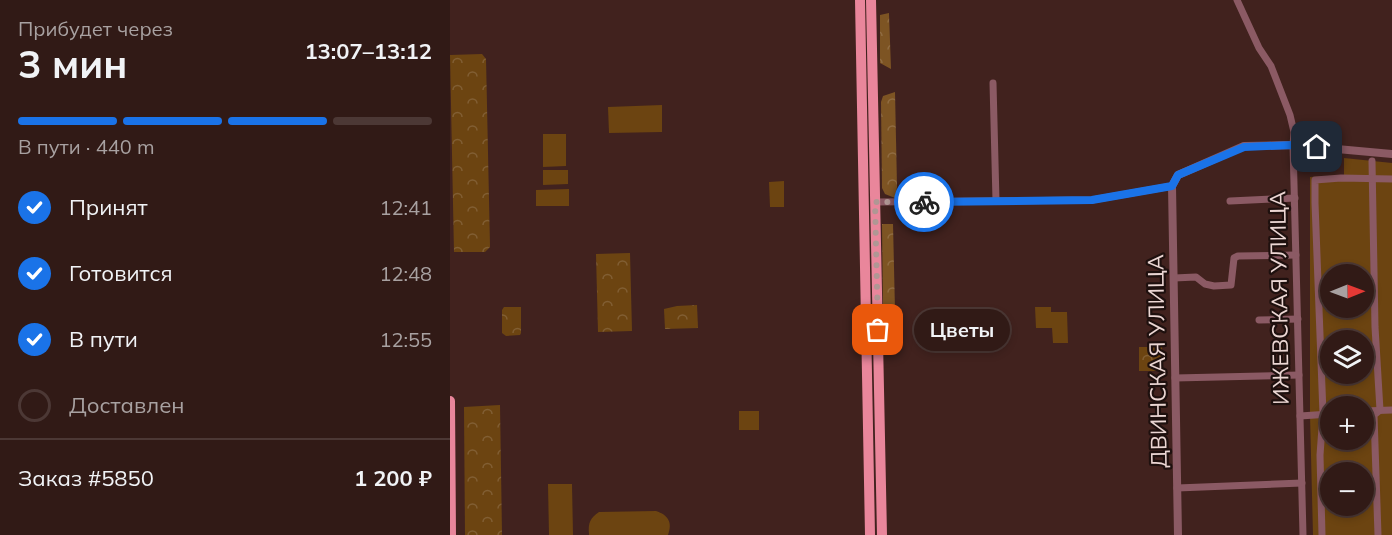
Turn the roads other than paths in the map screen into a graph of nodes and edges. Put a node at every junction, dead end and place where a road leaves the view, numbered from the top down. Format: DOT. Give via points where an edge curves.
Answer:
graph roads {
  1 [pos="860,0"];
  2 [pos="871,0"];
  3 [pos="1237,0"];
  4 [pos="993,83"];
  5 [pos="1293,145"];
  6 [pos="1392,154"];
  7 [pos="1372,161"];
  8 [pos="1372,179"];
  9 [pos="1392,179"];
  10 [pos="1172,186"];
  11 [pos="1295,198"];
  12 [pos="996,201"];
  13 [pos="1230,201"];
  14 [pos="875,202"];
  15 [pos="1296,255"];
  16 [pos="1174,278"];
  17 [pos="1298,319"];
  18 [pos="1259,320"];
  19 [pos="1299,375"];
  20 [pos="1175,378"];
  21 [pos="1326,396"];
  22 [pos="450,401"];
  23 [pos="1374,410"];
  24 [pos="1380,410"];
  25 [pos="1392,410"];
  26 [pos="1320,415"];
  27 [pos="1300,416"];
  28 [pos="1321,450"];
  29 [pos="451,456"];
  30 [pos="1302,483"];
  31 [pos="1177,488"];
  32 [pos="451,535"];
  33 [pos="870,535"];
  34 [pos="882,535"];
  35 [pos="1178,535"];
  36 [pos="1303,535"];
  37 [pos="1322,535"];
  38 [pos="1378,535"];
  1 -- 33 [label="main road"];
  2 -- 14 [label="main road"];
  3 -- 5 [label="street, ИЖЕВСКАЯ УЛИЦА" via="1271,66 1290,116"];
  4 -- 12 [label="street"];
  5 -- 6 [label="street"];
  5 -- 10 [label="street" via="1244,147 1178,175"];
  5 -- 11 [label="street, ИЖЕВСКАЯ УЛИЦА"];
  7 -- 8 [label="street"];
  8 -- 9 [label="street"];
  8 -- 21 [label="street" via="1315,180"];
  8 -- 24 [label="street"];
  10 -- 12 [label="street" via="1092,200"];
  10 -- 16 [label="street, ДВИНСКАЯ УЛИЦА"];
  11 -- 13 [label="street"];
  11 -- 15 [label="street, ИЖЕВСКАЯ УЛИЦА"];
  12 -- 14 [label="street"];
  14 -- 34 [label="main road"];
  15 -- 16 [label="street" via="1238,256 1234,258 1231,285 1214,286 1196,278"];
  15 -- 17 [label="street, ИЖЕВСКАЯ УЛИЦА"];
  16 -- 20 [label="street, ДВИНСКАЯ УЛИЦА"];
  17 -- 18 [label="street"];
  17 -- 19 [label="street, ИЖЕВСКАЯ УЛИЦА"];
  19 -- 20 [label="street"];
  19 -- 27 [label="street, ИЖЕВСКАЯ УЛИЦА"];
  20 -- 31 [label="street, ДВИНСКАЯ УЛИЦА"];
  22 -- 29 [label="main road"];
  23 -- 24 [label="street"];
  24 -- 25 [label="street"];
  24 -- 38 [label="street" via="1374,415"];
  26 -- 27 [label="street"];
  27 -- 30 [label="street, ИЖЕВСКАЯ УЛИЦА"];
  28 -- 37 [label="street"];
  29 -- 32 [label="main road"];
  30 -- 31 [label="street"];
  30 -- 36 [label="street, ИЖЕВСКАЯ УЛИЦА"];
  31 -- 35 [label="street, ДВИНСКАЯ УЛИЦА"];
}
